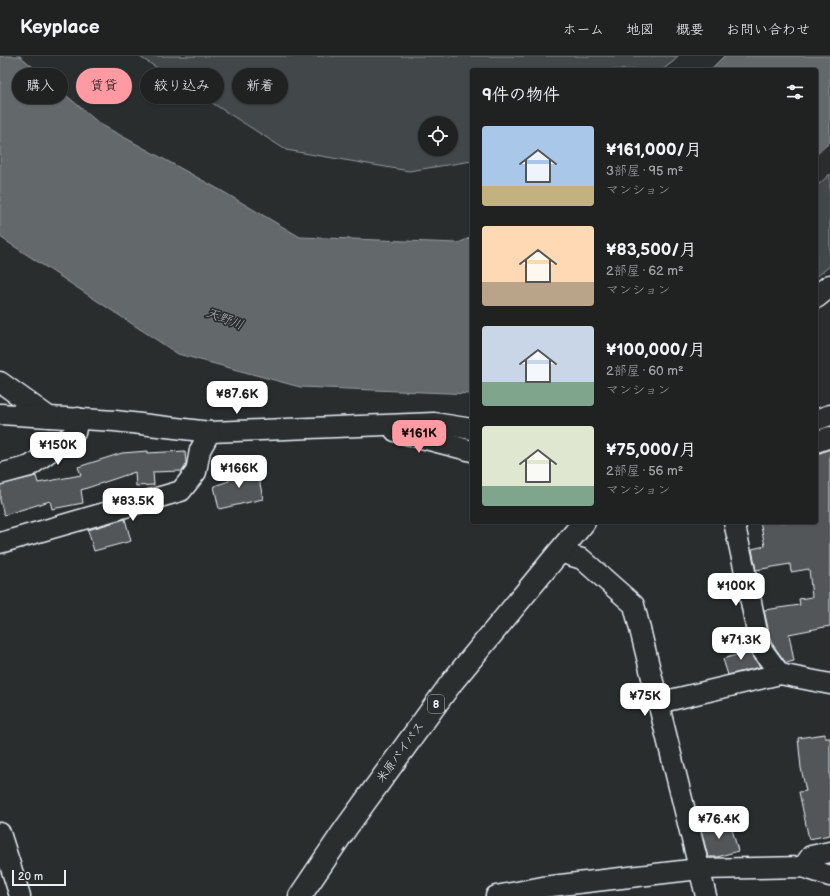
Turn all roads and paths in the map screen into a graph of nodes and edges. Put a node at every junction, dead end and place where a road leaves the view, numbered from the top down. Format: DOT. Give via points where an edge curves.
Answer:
graph roads {
  1 [pos="830,286"];
  2 [pos="818,296"];
  3 [pos="0,382"];
  4 [pos="0,414"];
  5 [pos="830,415"];
  6 [pos="49,416"];
  7 [pos="78,418"];
  8 [pos="818,419"];
  9 [pos="374,425"];
  10 [pos="470,429"];
  11 [pos="210,432"];
  12 [pos="830,437"];
  13 [pos="818,441"];
  14 [pos="470,450"];
  15 [pos="0,474"];
  16 [pos="582,524"];
  17 [pos="734,524"];
  18 [pos="0,543"];
  19 [pos="559,552"];
  20 [pos="780,674"];
  21 [pos="830,684"];
  22 [pos="658,702"];
  23 [pos="0,833"];
  24 [pos="830,852"];
  25 [pos="803,867"];
  26 [pos="699,870"];
  27 [pos="830,876"];
  28 [pos="20,896"];
  29 [pos="300,896"];
  30 [pos="496,896"];
  31 [pos="706,896"];
  1 -- 2 [label="highway"];
  3 -- 6 [label="street"];
  4 -- 6 [label="street"];
  5 -- 8 [label="street"];
  6 -- 7 [label="street"];
  7 -- 11 [label="street"];
  7 -- 15 [label="street" via="75,433 30,466"];
  9 -- 10 [label="street" via="434,423"];
  9 -- 11 [label="street"];
  9 -- 14 [label="street"];
  11 -- 18 [label="street" via="200,450 196,472 182,491"];
  12 -- 13 [label="street"];
  16 -- 19 [label="highway, 米原バイパス / 8"];
  17 -- 20 [label="street" via="760,647"];
  19 -- 22 [label="street" via="582,559 634,605"];
  19 -- 29 [label="highway, 米原バイパス / 8" via="452,682"];
  20 -- 21 [label="street"];
  20 -- 22 [label="street"];
  22 -- 26 [label="street"];
  23 -- 28 [label="street"];
  24 -- 25 [label="street" via="810,856"];
  25 -- 26 [label="street"];
  25 -- 27 [label="street"];
  26 -- 30 [label="street" via="543,887"];
  26 -- 31 [label="street"];
}
